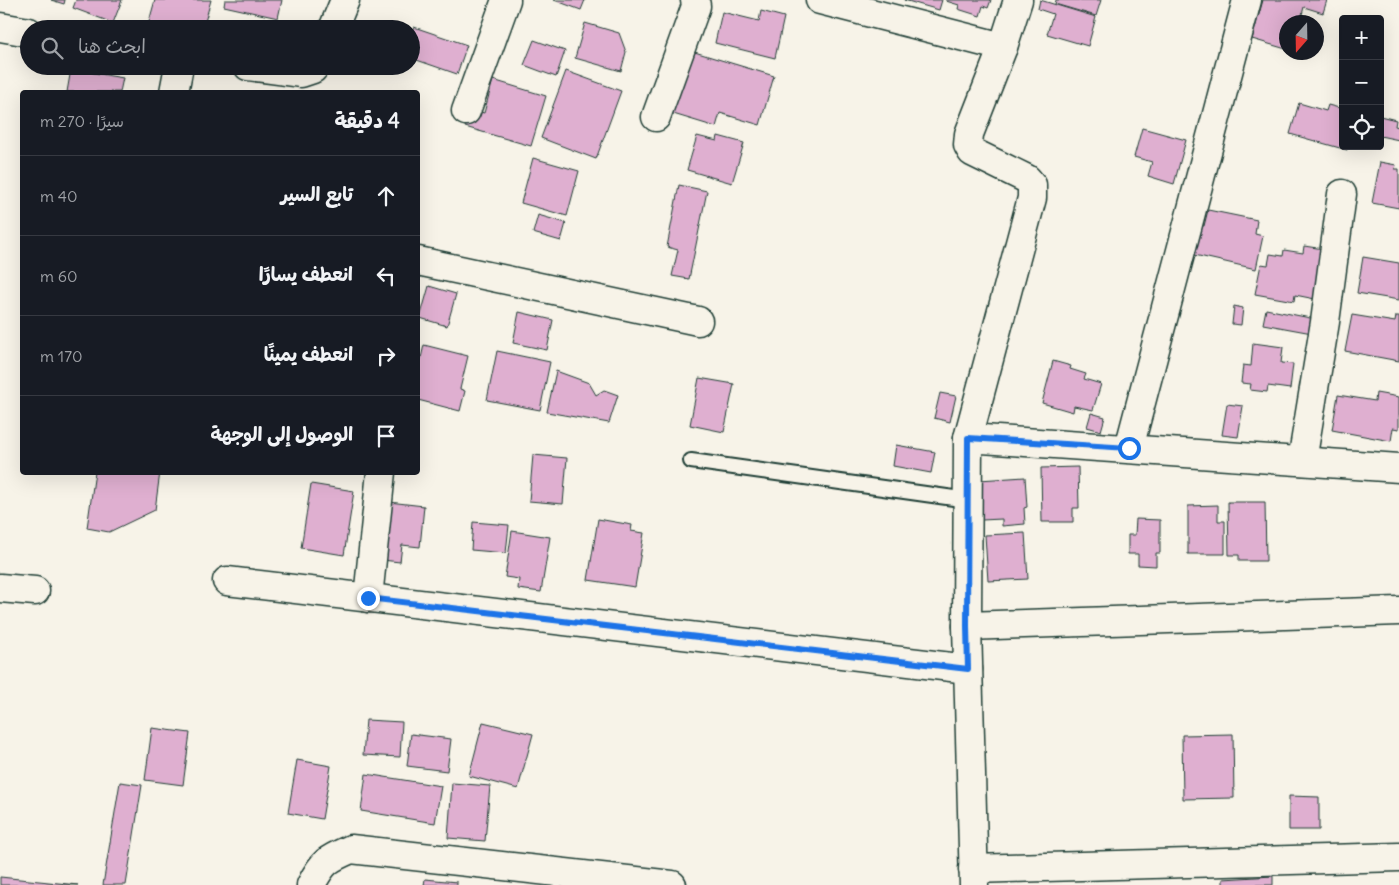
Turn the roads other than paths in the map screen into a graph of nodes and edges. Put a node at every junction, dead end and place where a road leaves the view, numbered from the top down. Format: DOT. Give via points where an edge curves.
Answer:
graph roads {
  1 [pos="345,0"];
  2 [pos="506,0"];
  3 [pos="695,0"];
  4 [pos="820,0"];
  5 [pos="1018,0"];
  6 [pos="1247,0"];
  7 [pos="868,6"];
  8 [pos="337,20"];
  9 [pos="0,27"];
  10 [pos="20,30"];
  11 [pos="1003,47"];
  12 [pos="177,75"];
  13 [pos="174,90"];
  14 [pos="466,111"];
  15 [pos="656,117"];
  16 [pos="1342,194"];
  17 [pos="420,261"];
  18 [pos="698,320"];
  19 [pos="968,438"];
  20 [pos="1129,448"];
  21 [pos="691,461"];
  22 [pos="1302,461"];
  23 [pos="1399,468"];
  24 [pos="380,475"];
  25 [pos="968,500"];
  26 [pos="227,581"];
  27 [pos="0,588"];
  28 [pos="35,591"];
  29 [pos="368,598"];
  30 [pos="1399,610"];
  31 [pos="967,626"];
  32 [pos="968,669"];
  33 [pos="1399,857"];
  34 [pos="973,877"];
  35 [pos="311,885"];
  36 [pos="672,885"];
  1 -- 8 [label="street"];
  2 -- 14 [label="street"];
  3 -- 15 [label="street" via="696,6"];
  4 -- 7 [label="street"];
  5 -- 11 [label="street"];
  6 -- 20 [label="street"];
  7 -- 11 [label="street"];
  9 -- 10 [label="street"];
  11 -- 19 [label="street" via="969,134 968,145 972,152 1027,179 1032,185 1032,198"];
  12 -- 13 [label="street"];
  16 -- 22 [label="street"];
  17 -- 18 [label="street"];
  19 -- 20 [label="street"];
  19 -- 25 [label="street"];
  20 -- 22 [label="street"];
  21 -- 25 [label="lane"];
  22 -- 23 [label="street"];
  24 -- 29 [label="street"];
  25 -- 31 [label="street"];
  26 -- 29 [label="street"];
  27 -- 28 [label="street"];
  29 -- 32 [label="street"];
  30 -- 31 [label="street"];
  31 -- 32 [label="street"];
  32 -- 34 [label="street"];
  33 -- 34 [label="street"];
  35 -- 36 [label="street" via="330,858 351,849"];
}
